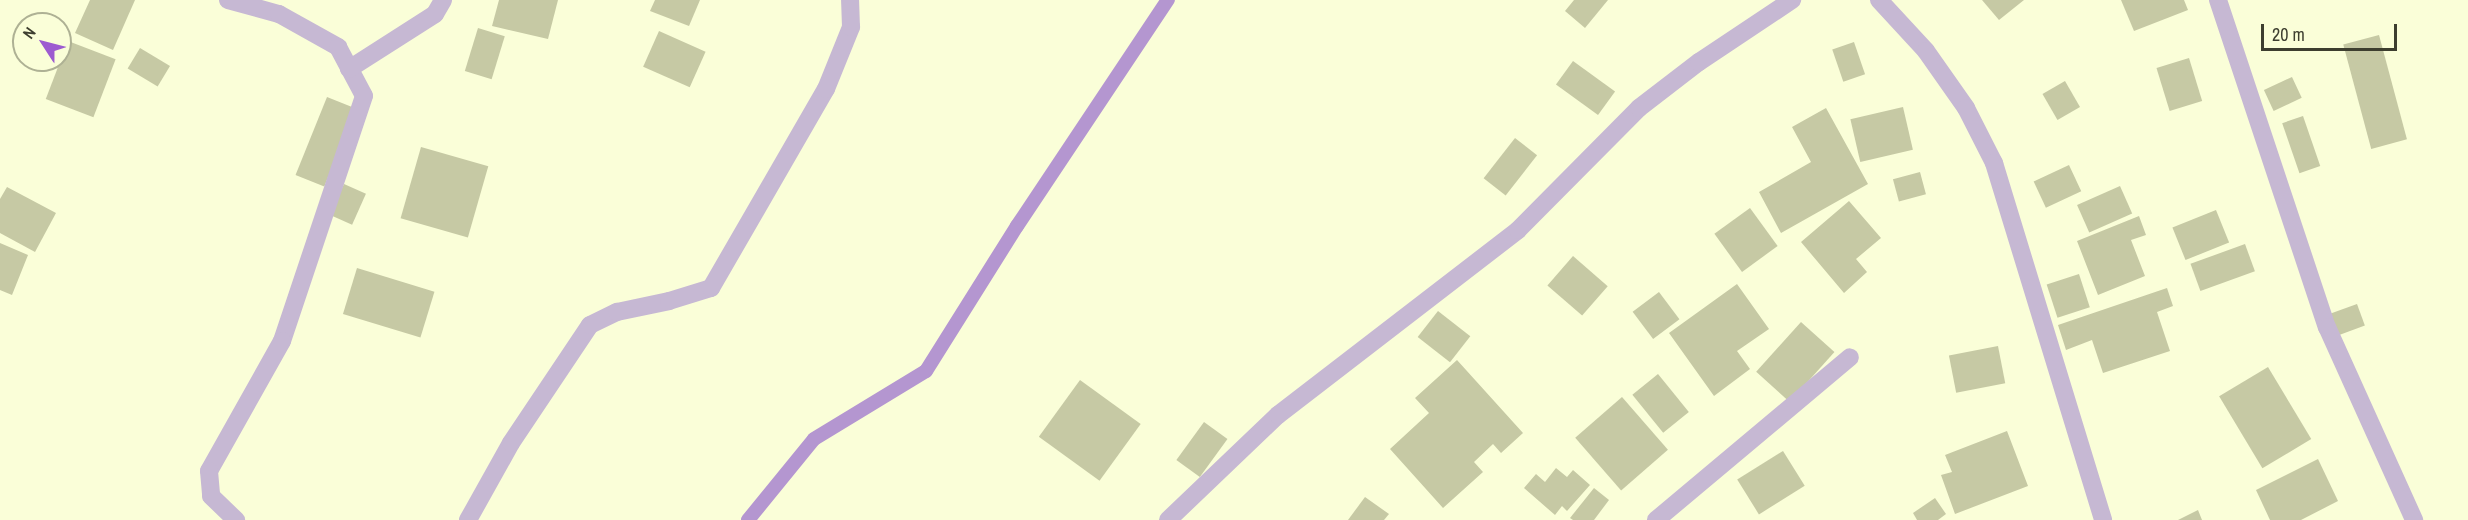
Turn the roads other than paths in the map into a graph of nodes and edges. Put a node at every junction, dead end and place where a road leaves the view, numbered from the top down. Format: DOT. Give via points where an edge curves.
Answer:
graph roads {
  1 [pos="228,0"];
  2 [pos="443,0"];
  3 [pos="850,0"];
  4 [pos="1792,0"];
  5 [pos="1879,0"];
  6 [pos="2218,0"];
  7 [pos="349,69"];
  8 [pos="1850,357"];
  9 [pos="236,520"];
  10 [pos="468,520"];
  11 [pos="1168,520"];
  12 [pos="1656,520"];
  13 [pos="2103,520"];
  14 [pos="2414,520"];
  1 -- 7 [label="street" via="279,14 338,47"];
  2 -- 7 [label="street" via="435,14"];
  3 -- 10 [label="street" via="851,27 826,88 711,288 618,312 590,325 510,443"];
  4 -- 11 [label="street" via="1639,108 1518,231 1278,415"];
  5 -- 13 [label="street" via="1926,51 1966,108 1994,163"];
  6 -- 14 [label="street" via="2327,327"];
  7 -- 9 [label="street" via="364,96 302,288 282,340 209,471 211,496"];
  8 -- 12 [label="street"];
}
